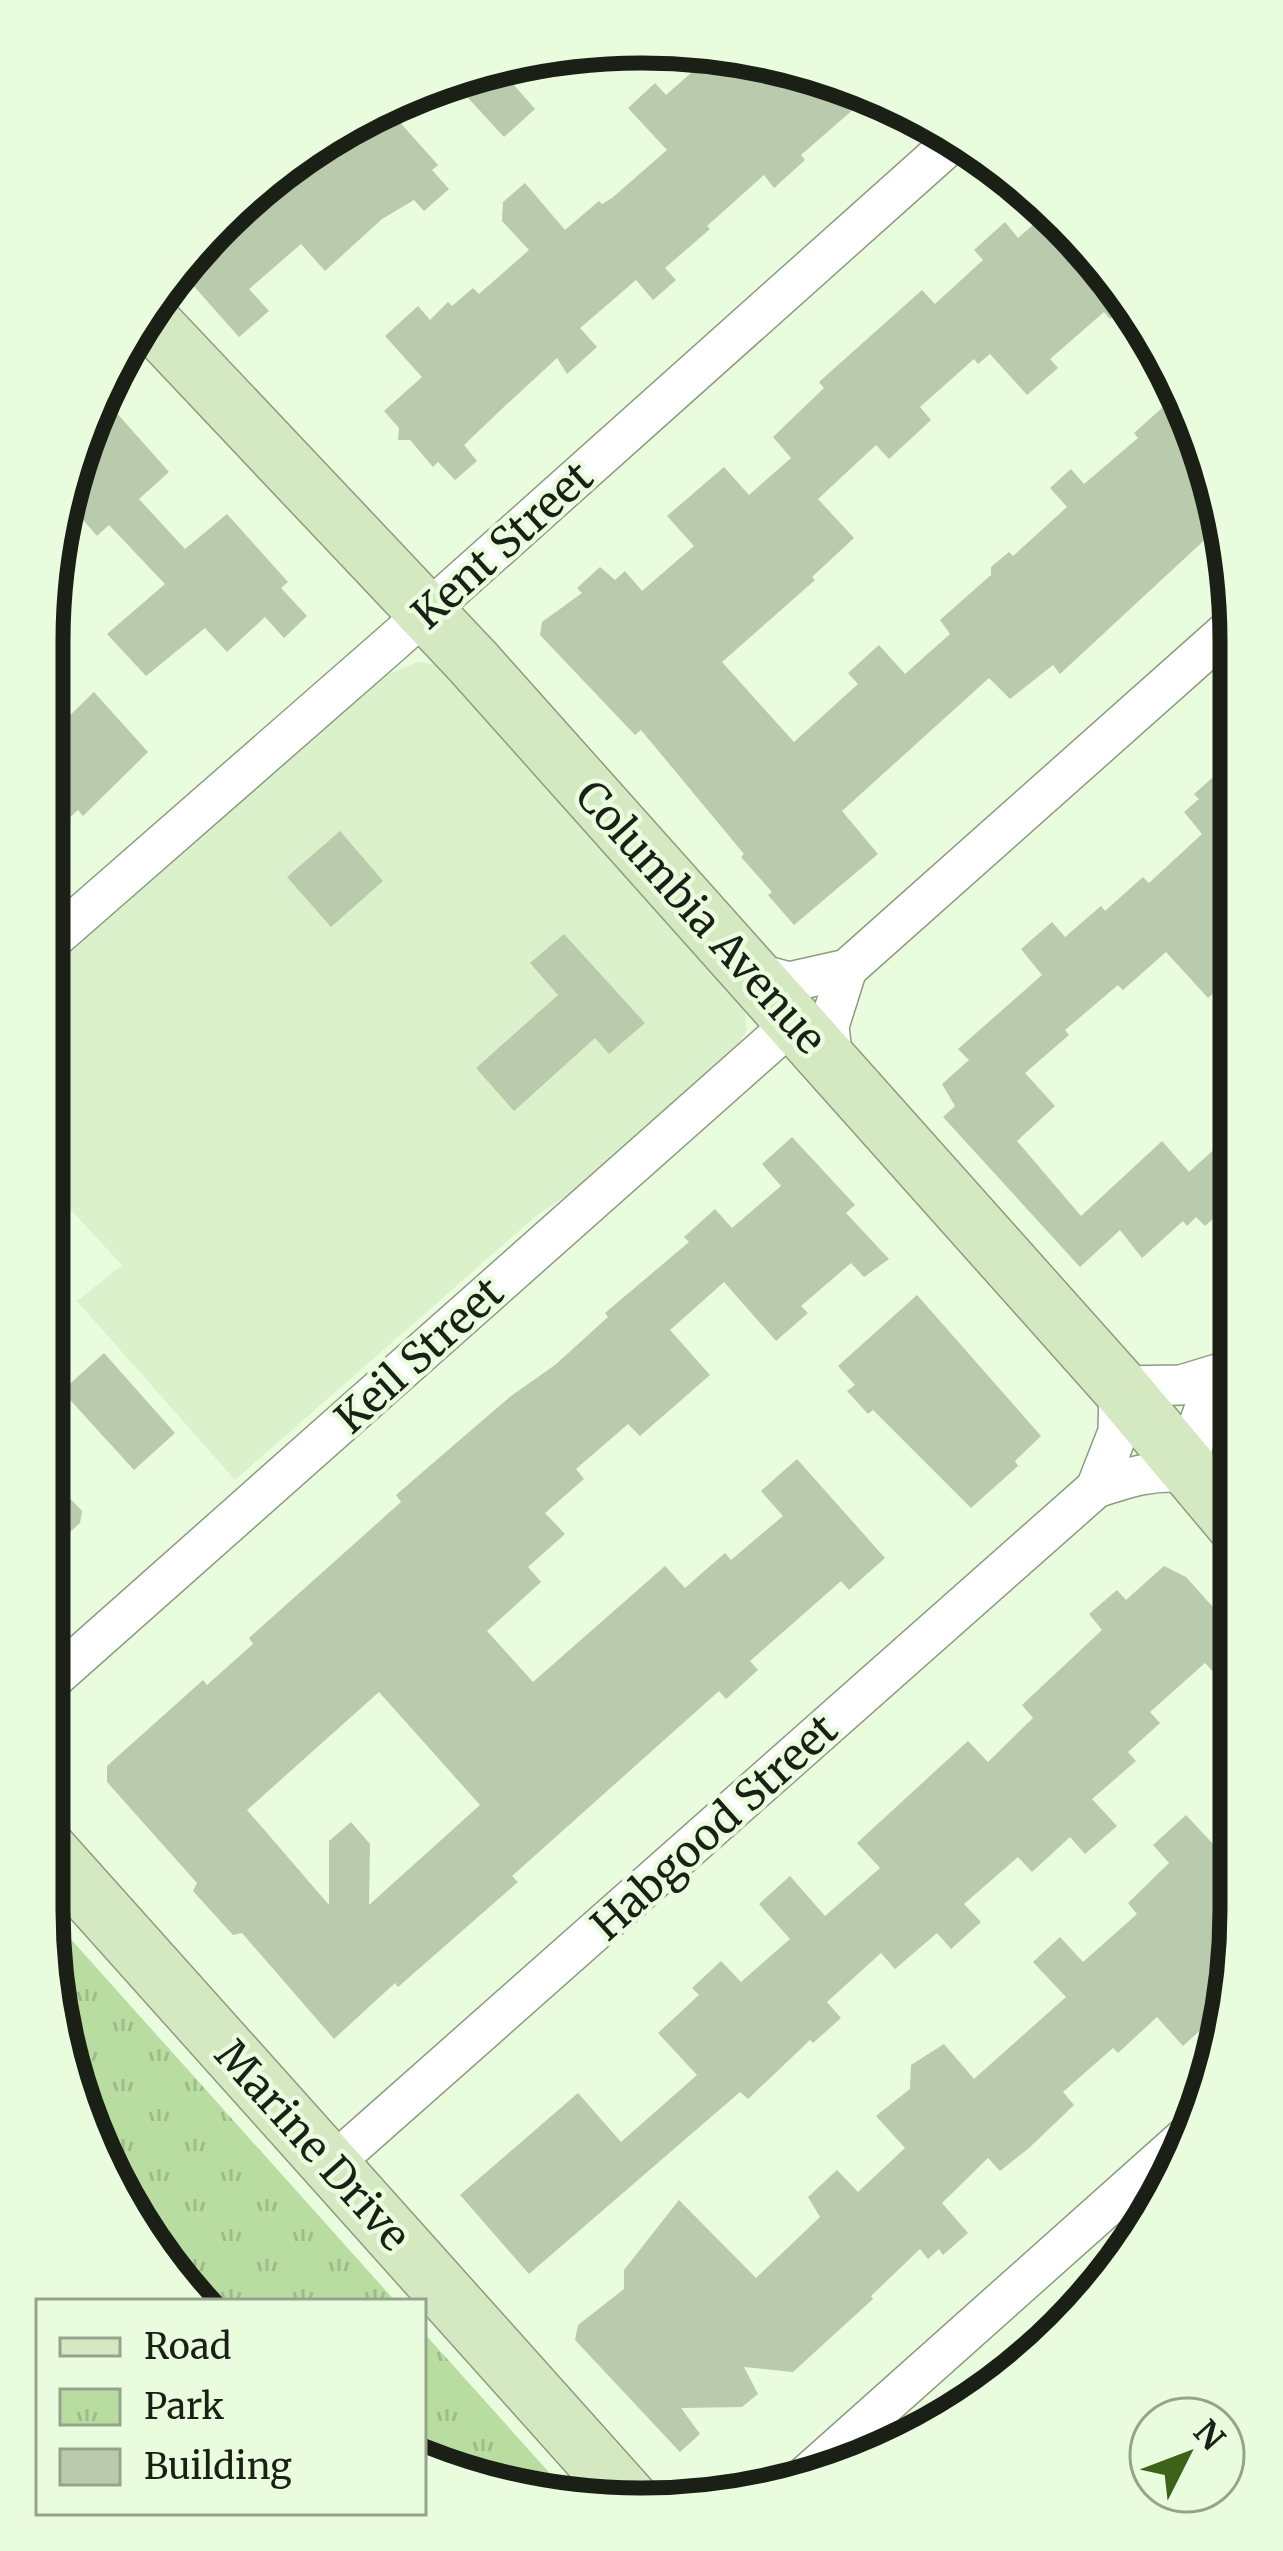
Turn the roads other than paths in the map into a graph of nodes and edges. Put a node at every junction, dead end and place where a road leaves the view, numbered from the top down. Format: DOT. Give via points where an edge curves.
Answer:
graph roads {
  1 [pos="945,149"];
  2 [pos="156,327"];
  3 [pos="426,612"];
  4 [pos="1220,636"];
  5 [pos="63,930"];
  6 [pos="847,969"];
  7 [pos="752,972"];
  8 [pos="795,1021"];
  9 [pos="833,1064"];
  10 [pos="1220,1370"];
  11 [pos="1119,1386"];
  12 [pos="1220,1387"];
  13 [pos="1189,1473"];
  14 [pos="1096,1488"];
  15 [pos="1220,1508"];
  16 [pos="63,1670"];
  17 [pos="63,1866"];
  18 [pos="1164,2156"];
  19 [pos="331,2165"];
  20 [pos="826,2457"];
  21 [pos="620,2487"];
  1 -- 3 [label="street, Kent Street"];
  2 -- 3 [label="street, Columbia Avenue"];
  3 -- 5 [label="street, Kent Street"];
  3 -- 7 [label="street, Columbia Avenue"];
  4 -- 6 [label="street"];
  6 -- 7 [label="street" via="789,982"];
  6 -- 9 [label="street" via="829,1026"];
  7 -- 8 [label="street, Columbia Avenue"];
  8 -- 9 [label="street, Columbia Avenue"];
  8 -- 16 [label="street, Keil Street"];
  9 -- 11 [label="street, Columbia Avenue"];
  10 -- 11 [label="street" via="1181,1385"];
  11 -- 13 [label="street, Columbia Avenue"];
  11 -- 14 [label="street, Habgood Street" via="1118,1432"];
  12 -- 13 [label="street" via="1196,1432"];
  13 -- 14 [label="street, Habgood Street" via="1136,1474"];
  13 -- 15 [label="street, Columbia Avenue"];
  14 -- 19 [label="street, Habgood Street"];
  17 -- 19 [label="street, Marine Drive"];
  18 -- 20 [label="street"];
  19 -- 21 [label="street, Marine Drive"];
}
